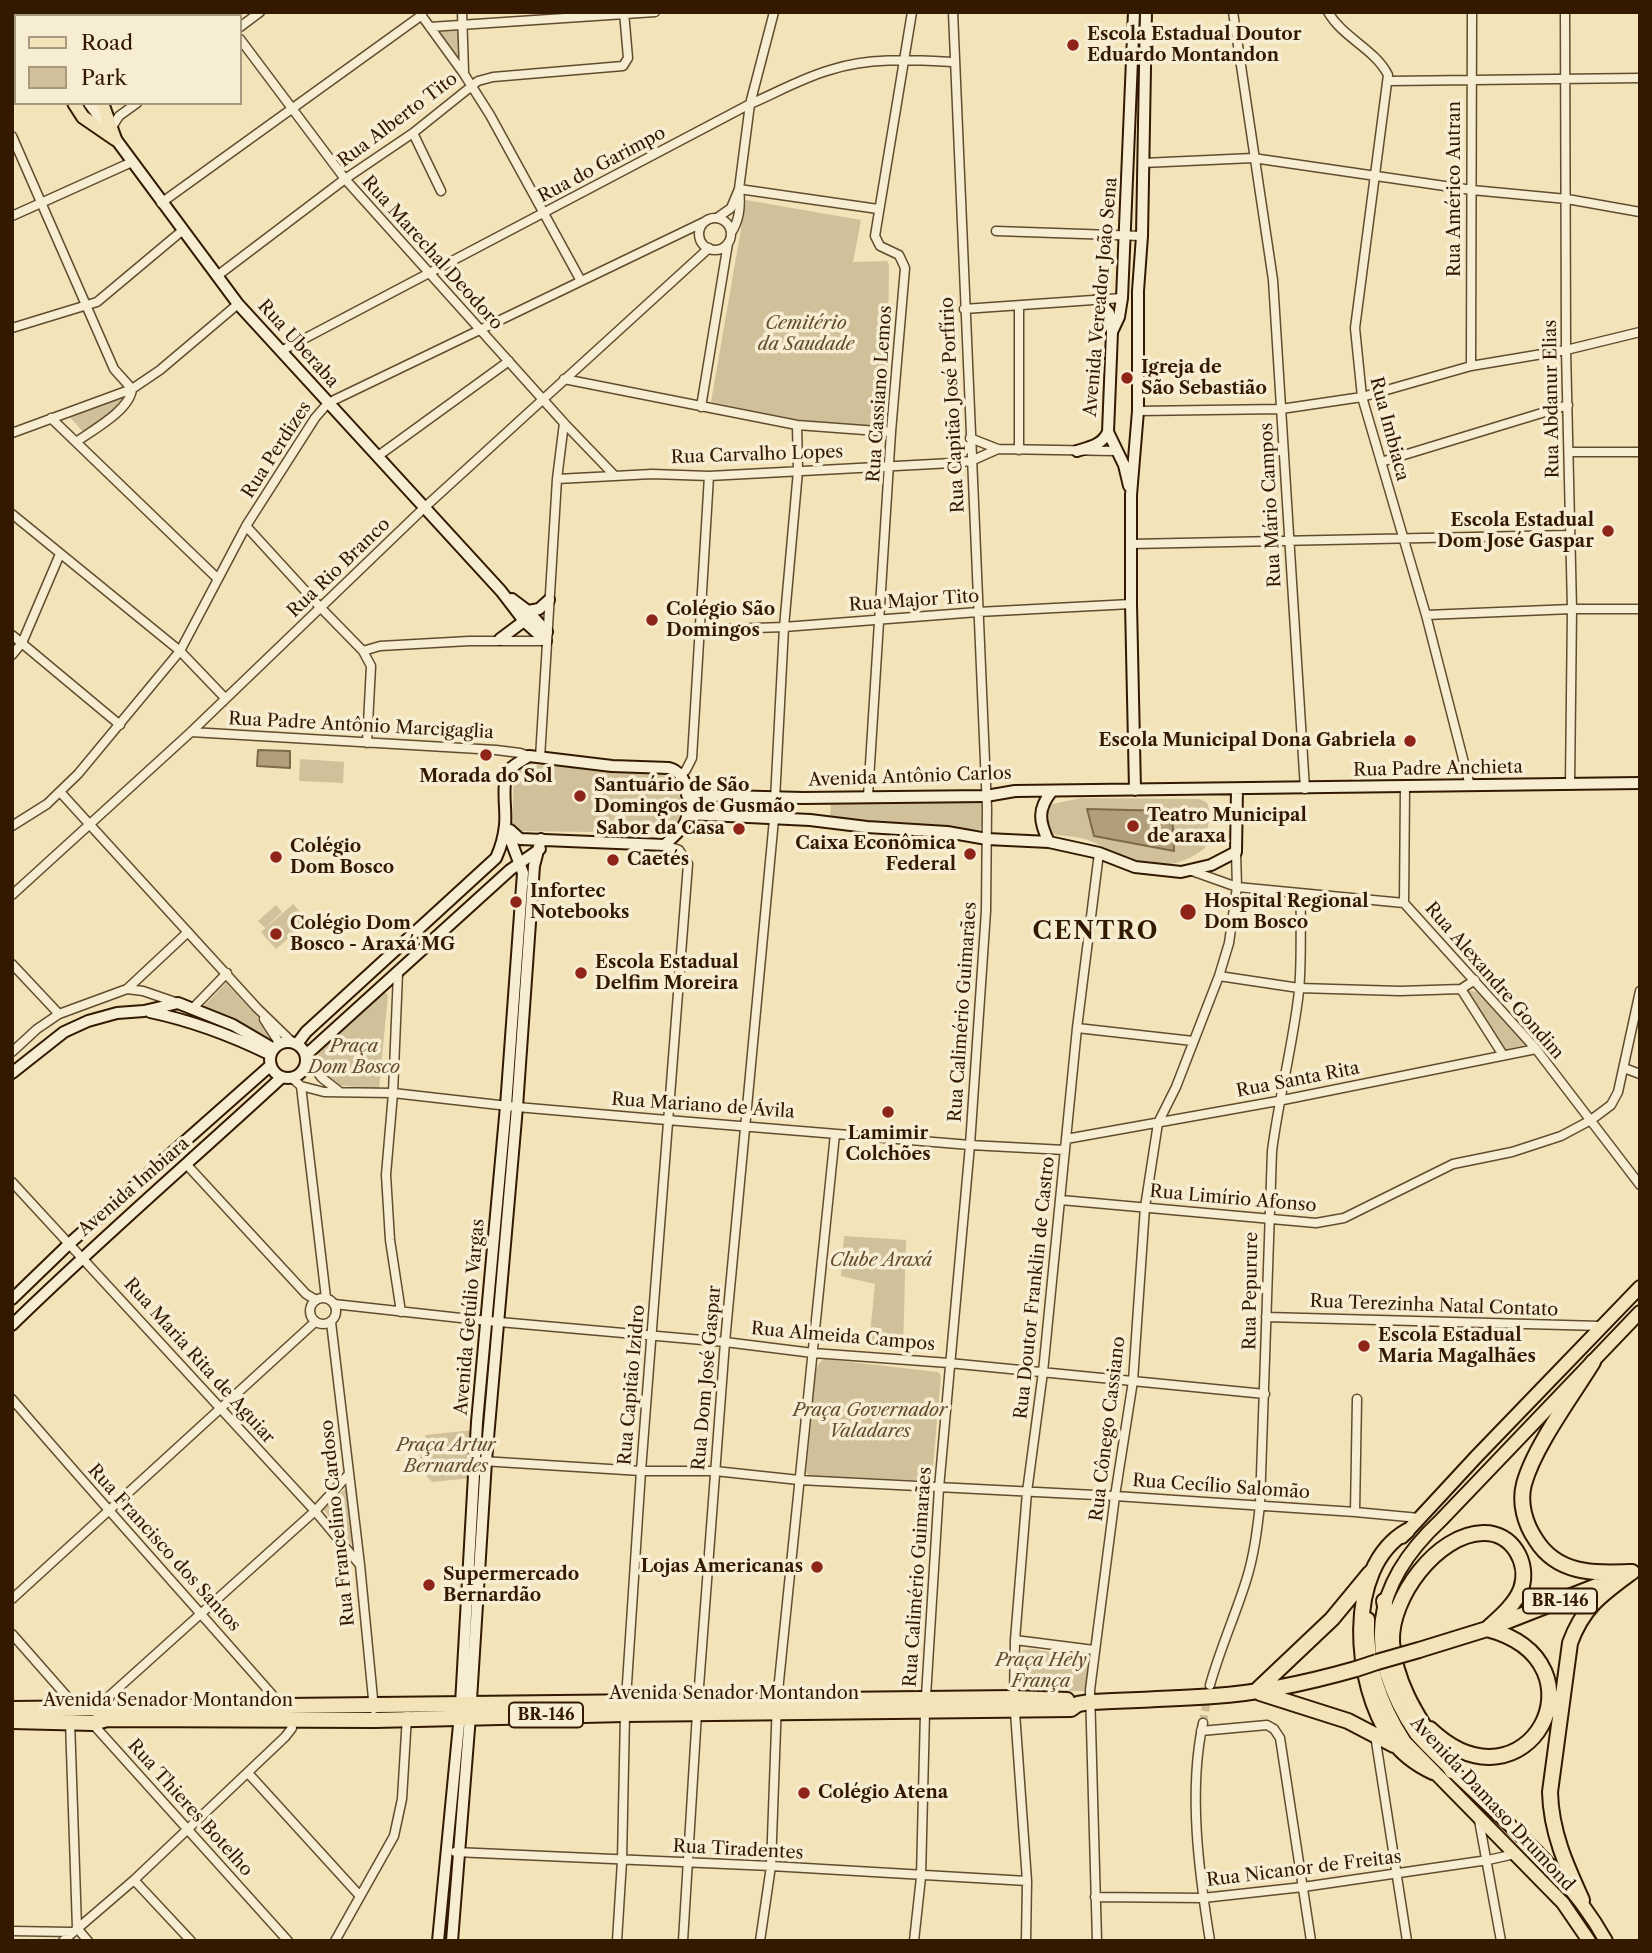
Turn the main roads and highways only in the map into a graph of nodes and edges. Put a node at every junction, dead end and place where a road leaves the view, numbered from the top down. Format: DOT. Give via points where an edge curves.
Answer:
graph roads {
  1 [pos="1135,12"];
  2 [pos="1146,12"];
  3 [pos="75,105"];
  4 [pos="95,106"];
  5 [pos="113,133"];
  6 [pos="1098,300"];
  7 [pos="1119,317"];
  8 [pos="1140,329"];
  9 [pos="1112,332"];
  10 [pos="1108,432"];
  11 [pos="1136,444"];
  12 [pos="1077,451"];
  13 [pos="1115,452"];
  14 [pos="1131,495"];
  15 [pos="549,600"];
  16 [pos="526,616"];
  17 [pos="547,637"];
  18 [pos="500,639"];
  19 [pos="1640,783"];
  20 [pos="1237,789"];
  21 [pos="1135,790"];
  22 [pos="1052,791"];
  23 [pos="687,795"];
  24 [pos="687,814"];
  25 [pos="505,825"];
  26 [pos="1049,842"];
  27 [pos="539,845"];
  28 [pos="520,861"];
  29 [pos="456,894"];
  30 [pos="469,908"];
  31 [pos="144,1011"];
  32 [pos="231,1030"];
  33 [pos="281,1050"];
  34 [pos="306,1057"];
  35 [pos="12,1073"];
  36 [pos="291,1080"];
  37 [pos="511,1106"];
  38 [pos="1640,1287"];
  39 [pos="12,1300"];
  40 [pos="1640,1312"];
  41 [pos="12,1325"];
  42 [pos="1593,1362"];
  43 [pos="1407,1531"];
  44 [pos="1377,1564"];
  45 [pos="1636,1570"];
  46 [pos="1384,1601"];
  47 [pos="1487,1629"];
  48 [pos="1392,1641"];
  49 [pos="1255,1691"];
  50 [pos="12,1709"];
  51 [pos="465,1710"];
  52 [pos="287,1713"];
  53 [pos="73,1714"];
  54 [pos="94,1716"];
  55 [pos="1416,1716"];
  56 [pos="12,1721"];
  57 [pos="1397,1747"];
  58 [pos="1452,1771"];
  59 [pos="1433,1772"];
  60 [pos="454,1852"];
  61 [pos="1582,1900"];
  62 [pos="438,1941"];
  63 [pos="452,1941"];
  64 [pos="1589,1941"];
  65 [pos="1606,1941"];
  1 -- 7 [label="main road, Avenida Vereador João Sena"];
  2 -- 8 [label="main road, Avenida Vereador João Sena"];
  3 -- 5 [label="main road" via="83,117"];
  4 -- 5 [label="main road"];
  5 -- 16 [label="main road, Rua Uberaba" via="238,304"];
  6 -- 9 [label="main road" via="1109,313"];
  7 -- 8 [label="main road" via="1131,316"];
  7 -- 9 [label="main road, Avenida Vereador João Sena"];
  8 -- 11 [label="main road, Avenida Vereador João Sena"];
  9 -- 10 [label="main road, Avenida Vereador João Sena"];
  10 -- 12 [label="main road" via="1098,444"];
  10 -- 13 [label="main road, Avenida Vereador João Sena"];
  11 -- 13 [label="main road"];
  11 -- 14 [label="main road, Avenida Vereador João Sena"];
  13 -- 14 [label="main road, Avenida Vereador João Sena" via="1124,466"];
  14 -- 21 [label="main road, Avenida Vereador João Sena"];
  15 -- 16 [label="main road"];
  16 -- 17 [label="main road, Rua Uberaba"];
  16 -- 18 [label="main road"];
  19 -- 20 [label="main road, Rua Padre Anchieta"];
  20 -- 21 [label="main road, Rua Padre Anchieta"];
  20 -- 26 [label="main road" via="1236,852 1192,871 1135,867"];
  21 -- 22 [label="main road, Avenida Antônio Carlos"];
  22 -- 23 [label="main road, Avenida Antônio Carlos" via="986,796"];
  22 -- 26 [label="main road" via="1040,810 1041,827"];
  23 -- 24 [label="main road"];
  23 -- 25 [label="main road" via="687,786 675,769 534,757 509,770"];
  24 -- 26 [label="main road" via="810,820"];
  24 -- 27 [label="main road" via="665,845 561,841"];
  25 -- 27 [label="main road" via="520,839"];
  25 -- 28 [label="main road, Avenida Getúlio Vargas"];
  25 -- 29 [label="main road, Avenida Imbiara" via="496,858"];
  27 -- 28 [label="main road"];
  27 -- 37 [label="main road, Avenida Getúlio Vargas"];
  28 -- 30 [label="main road"];
  28 -- 37 [label="main road, Avenida Getúlio Vargas"];
  29 -- 30 [label="main road"];
  29 -- 33 [label="main road, Avenida Imbiara"];
  30 -- 34 [label="main road"];
  31 -- 32 [label="main road"];
  31 -- 32 [label="main road" via="178,1003"];
  31 -- 35 [label="main road" via="117,1013 64,1032"];
  32 -- 33 [label="main road"];
  33 -- 34 [label="main road"];
  33 -- 36 [label="main road" via="274,1072"];
  33 -- 39 [label="main road, Avenida Imbiara"];
  34 -- 36 [label="main road, Avenida Imbiara" via="301,1074"];
  36 -- 41 [label="main road, Avenida Imbiara" via="82,1256"];
  37 -- 51 [label="main road, Avenida Getúlio Vargas"];
  38 -- 43 [label="main road, Avenida Damaso Drumond"];
  40 -- 42 [label="main road, Avenida Damaso Drumond"];
  42 -- 45 [label="highway" via="1533,1461 1524,1486 1523,1508 1528,1529 1556,1561 1590,1573"];
  42 -- 46 [label="main road, Avenida Damaso Drumond" via="1418,1542"];
  43 -- 44 [label="highway" via="1388,1546"];
  43 -- 59 [label="main road, Avenida Damaso Drumond" via="1386,1558 1374,1584 1367,1623 1371,1660 1391,1720"];
  44 -- 49 [label="highway" via="1332,1619"];
  44 -- 57 [label="highway" via="1362,1619 1362,1658 1379,1715"];
  45 -- 47 [label="highway, BR-146"];
  45 -- 61 [label="highway" via="1587,1609 1570,1643 1550,1792 1563,1857"];
  46 -- 48 [label="highway"];
  46 -- 58 [label="main road, Avenida Damaso Drumond" via="1383,1660 1399,1709"];
  47 -- 48 [label="highway" via="1512,1604 1523,1574 1521,1556 1512,1543 1487,1532 1457,1540 1412,1580 1397,1613"];
  47 -- 49 [label="highway, Avenida Senador Montandon / BR-146, bridge" via="1309,1682"];
  47 -- 55 [label="highway" via="1523,1645 1544,1671 1549,1708 1543,1726 1517,1751 1501,1757 1479,1756 1437,1736"];
  48 -- 55 [label="highway" via="1403,1689"];
  49 -- 51 [label="highway, Avenida Senador Montandon / BR-146" via="1086,1706 1065,1700 926,1706"];
  49 -- 57 [label="highway" via="1348,1721"];
  50 -- 53 [label="highway, Avenida Senador Montandon / BR-146"];
  51 -- 52 [label="highway, Avenida Senador Montandon / BR-146"];
  51 -- 60 [label="main road, Avenida Getúlio Vargas"];
  52 -- 54 [label="highway, Avenida Senador Montandon / BR-146"];
  52 -- 54 [label="highway, Avenida Senador Montandon / BR-146"];
  53 -- 54 [label="highway, Avenida Senador Montandon / BR-146"];
  53 -- 56 [label="highway, Avenida Senador Montandon / BR-146"];
  55 -- 58 [label="highway"];
  57 -- 59 [label="highway"];
  58 -- 61 [label="main road, Avenida Damaso Drumond"];
  59 -- 64 [label="main road, Avenida Damaso Drumond" via="1563,1903"];
  60 -- 62 [label="main road, Avenida Getúlio Vargas"];
  60 -- 63 [label="main road, Avenida Getúlio Vargas"];
  61 -- 65 [label="main road, Avenida Damaso Drumond"];
}
